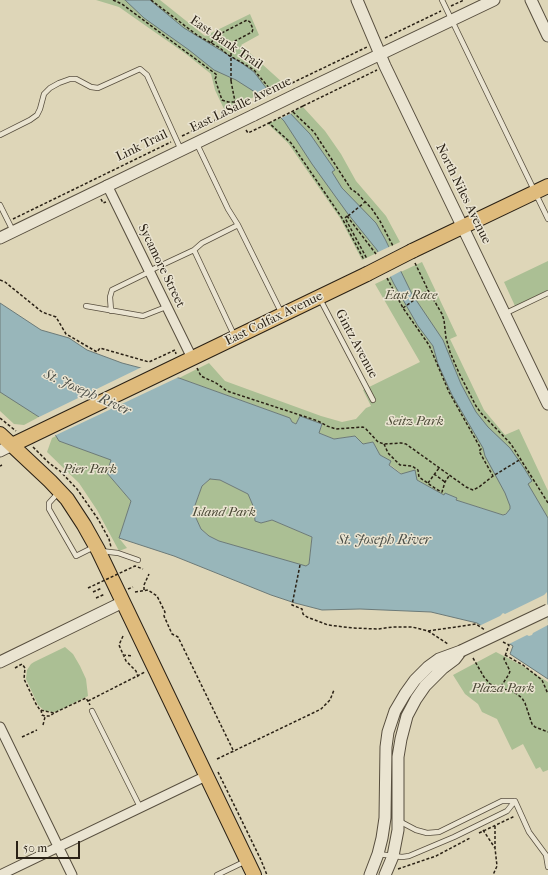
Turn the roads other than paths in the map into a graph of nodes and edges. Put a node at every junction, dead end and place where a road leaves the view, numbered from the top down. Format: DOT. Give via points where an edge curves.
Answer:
graph roads {
  1 [pos="357,0"];
  2 [pos="442,0"];
  3 [pos="494,0"];
  4 [pos="531,0"];
  5 [pos="452,20"];
  6 [pos="548,36"];
  7 [pos="380,54"];
  8 [pos="0,135"];
  9 [pos="197,142"];
  10 [pos="181,150"];
  11 [pos="107,186"];
  12 [pos="548,186"];
  13 [pos="535,192"];
  14 [pos="0,205"];
  15 [pos="548,219"];
  16 [pos="238,225"];
  17 [pos="11,226"];
  18 [pos="463,226"];
  19 [pos="0,238"];
  20 [pos="194,250"];
  21 [pos="149,272"];
  22 [pos="548,293"];
  23 [pos="319,297"];
  24 [pos="86,306"];
  25 [pos="166,307"];
  26 [pos="110,311"];
  27 [pos="282,314"];
  28 [pos="504,314"];
  29 [pos="236,337"];
  30 [pos="189,363"];
  31 [pos="373,400"];
  32 [pos="547,400"];
  33 [pos="5,427"];
  34 [pos="6,448"];
  35 [pos="60,491"];
  36 [pos="97,548"];
  37 [pos="138,560"];
  38 [pos="122,602"];
  39 [pos="548,610"];
  40 [pos="461,651"];
  41 [pos="0,662"];
  42 [pos="91,709"];
  43 [pos="0,728"];
  44 [pos="206,776"];
  45 [pos="515,801"];
  46 [pos="140,807"];
  47 [pos="398,821"];
  48 [pos="58,846"];
  49 [pos="378,854"];
  50 [pos="547,854"];
  51 [pos="393,856"];
  52 [pos="247,860"];
  53 [pos="548,867"];
  54 [pos="0,875"];
  55 [pos="72,875"];
  56 [pos="217,875"];
  57 [pos="254,875"];
  58 [pos="370,875"];
  59 [pos="385,875"];
  1 -- 7 [label="street, North Niles Avenue"];
  2 -- 5 [label="lane"];
  3 -- 5 [label="street, East LaSalle Avenue"];
  4 -- 6 [label="street"];
  5 -- 7 [label="street, East LaSalle Avenue"];
  5 -- 13 [label="lane"];
  7 -- 9 [label="street, East LaSalle Avenue, bridge"];
  7 -- 18 [label="street, North Niles Avenue"];
  8 -- 10 [label="lane" via="37,115 44,94 59,83 76,79 98,88 140,69 147,75"];
  9 -- 10 [label="street, East LaSalle Avenue"];
  9 -- 16 [label="lane"];
  10 -- 11 [label="street, East LaSalle Avenue"];
  11 -- 17 [label="street, East LaSalle Avenue"];
  11 -- 21 [label="street, Sycamore Street"];
  12 -- 13 [label="main road, East Colfax Avenue"];
  13 -- 15 [label="lane"];
  13 -- 18 [label="main road, East Colfax Avenue"];
  14 -- 17 [label="lane"];
  16 -- 20 [label="lane" via="202,243"];
  16 -- 27 [label="lane"];
  17 -- 19 [label="street, East LaSalle Avenue"];
  18 -- 23 [label="main road, East Colfax Avenue, bridge" via="413,257 366,264"];
  18 -- 28 [label="street, North Niles Avenue"];
  20 -- 21 [label="lane"];
  20 -- 29 [label="lane"];
  21 -- 25 [label="street, Sycamore Street"];
  21 -- 26 [label="lane" via="112,290"];
  22 -- 28 [label="lane"];
  23 -- 27 [label="main road, East Colfax Avenue"];
  23 -- 31 [label="lane, Gintz Avenue"];
  24 -- 26 [label="lane"];
  25 -- 26 [label="lane" via="143,316"];
  25 -- 30 [label="street, Sycamore Street"];
  27 -- 29 [label="main road, East Colfax Avenue"];
  28 -- 32 [label="street, North Niles Avenue"];
  29 -- 30 [label="main road, East Colfax Avenue"];
  30 -- 34 [label="main road, East Colfax Avenue"];
  33 -- 34 [label="main road"];
  34 -- 35 [label="main road"];
  35 -- 36 [label="main road" via="75,509"];
  35 -- 36 [label="lane" via="49,503 48,509 76,556"];
  36 -- 37 [label="lane"];
  36 -- 38 [label="main road"];
  38 -- 41 [label="street"];
  38 -- 44 [label="main road"];
  39 -- 40 [label="street, bridge"];
  40 -- 47 [label="street" via="425,686 407,716 398,757"];
  40 -- 49 [label="street" via="439,659 428,667 415,680 395,711 386,747 385,818"];
  42 -- 46 [label="lane"];
  43 -- 48 [label="street"];
  44 -- 46 [label="street"];
  44 -- 52 [label="main road"];
  45 -- 47 [label="lane" via="502,801 439,832 427,833"];
  45 -- 50 [label="lane" via="529,832"];
  45 -- 51 [label="lane" via="507,811 454,837 409,856"];
  46 -- 48 [label="street"];
  47 -- 51 [label="street"];
  48 -- 54 [label="street"];
  48 -- 55 [label="street"];
  49 -- 51 [label="lane"];
  49 -- 58 [label="street"];
  50 -- 53 [label="lane"];
  51 -- 59 [label="street"];
  52 -- 56 [label="lane"];
  52 -- 57 [label="main road"];
}
